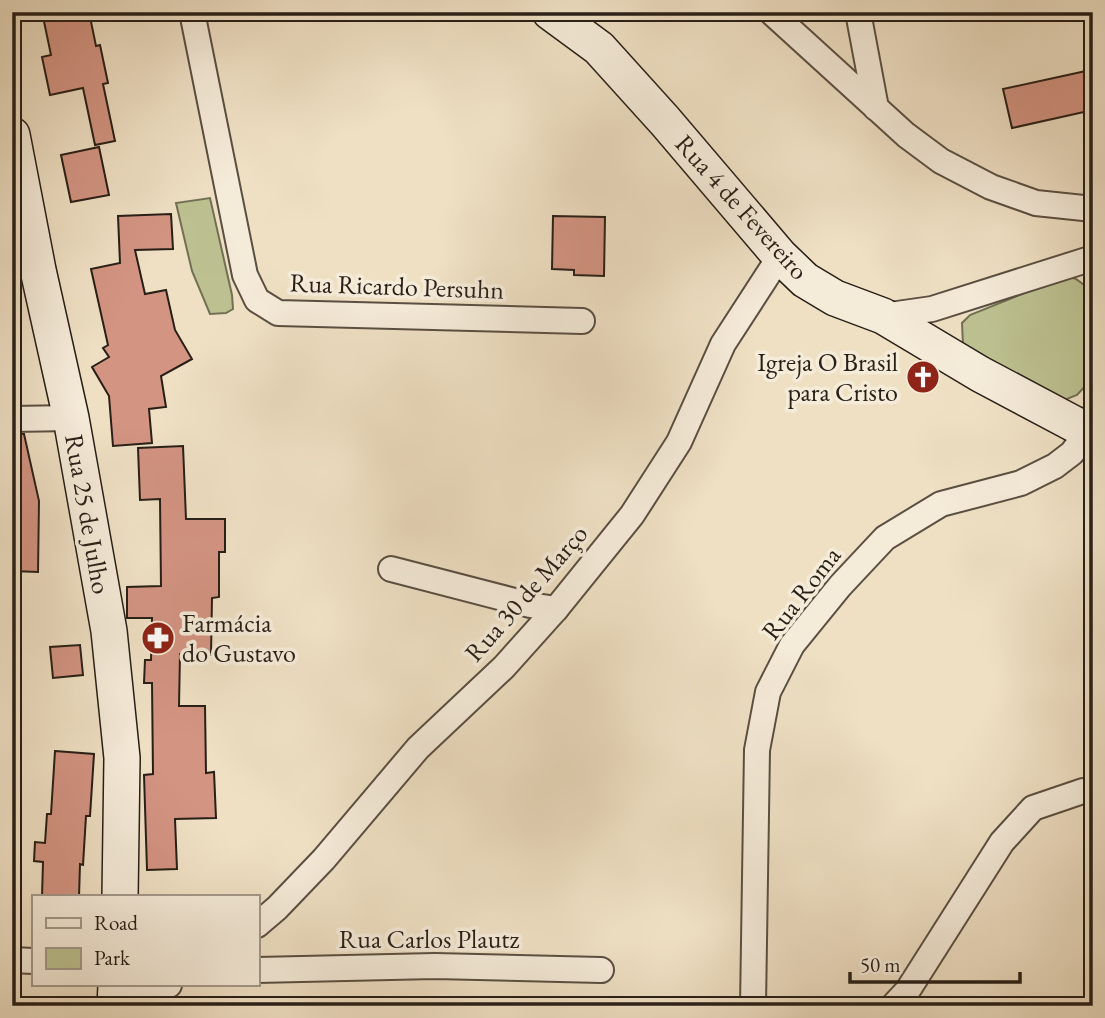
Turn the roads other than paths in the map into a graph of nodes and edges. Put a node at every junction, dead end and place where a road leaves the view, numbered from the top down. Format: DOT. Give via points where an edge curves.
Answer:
graph roads {
  1 [pos="192,12"];
  2 [pos="550,12"];
  3 [pos="771,12"];
  4 [pos="858,12"];
  5 [pos="876,108"];
  6 [pos="12,135"];
  7 [pos="1093,209"];
  8 [pos="780,256"];
  9 [pos="1093,258"];
  10 [pos="883,316"];
  11 [pos="582,321"];
  12 [pos="71,418"];
  13 [pos="12,419"];
  14 [pos="1091,427"];
  15 [pos="391,569"];
  16 [pos="556,609"];
  17 [pos="1093,791"];
  18 [pos="120,895"];
  19 [pos="259,923"];
  20 [pos="12,960"];
  21 [pos="32,961"];
  22 [pos="259,970"];
  23 [pos="601,970"];
  24 [pos="167,986"];
  25 [pos="116,997"];
  26 [pos="752,1006"];
  27 [pos="893,1006"];
  1 -- 11 [label="street, Rua Ricardo Persuhn" via="245,275 257,300 278,313"];
  2 -- 8 [label="main road, Rua 4 de Fevereiro" via="600,48"];
  3 -- 5 [label="street"];
  4 -- 5 [label="street"];
  5 -- 7 [label="street" via="941,161 991,187 1036,203"];
  6 -- 12 [label="main road, Rua 25 de Julho"];
  8 -- 10 [label="main road, Rua 4 de Fevereiro" via="805,280 835,298"];
  8 -- 16 [label="street, Rua 30 de Março" via="723,344 680,442 632,515"];
  9 -- 10 [label="street, Rua 4 de Fevereiro" via="932,309"];
  10 -- 14 [label="main road" via="980,374"];
  12 -- 13 [label="street"];
  12 -- 18 [label="main road, Rua 25 de Julho" via="110,644 122,758"];
  14 -- 26 [label="street, Rua Roma" via="1072,453 1055,466 1021,484 941,504 885,537 792,645 768,692 757,750"];
  15 -- 16 [label="street"];
  16 -- 19 [label="street, Rua 30 de Março" via="418,748 324,859"];
  17 -- 27 [label="street" via="1033,808 1002,842 908,990"];
  20 -- 21 [label="street"];
  22 -- 23 [label="street, Rua Carlos Plautz" via="435,966"];
  24 -- 25 [label="street" via="143,998"];
}
